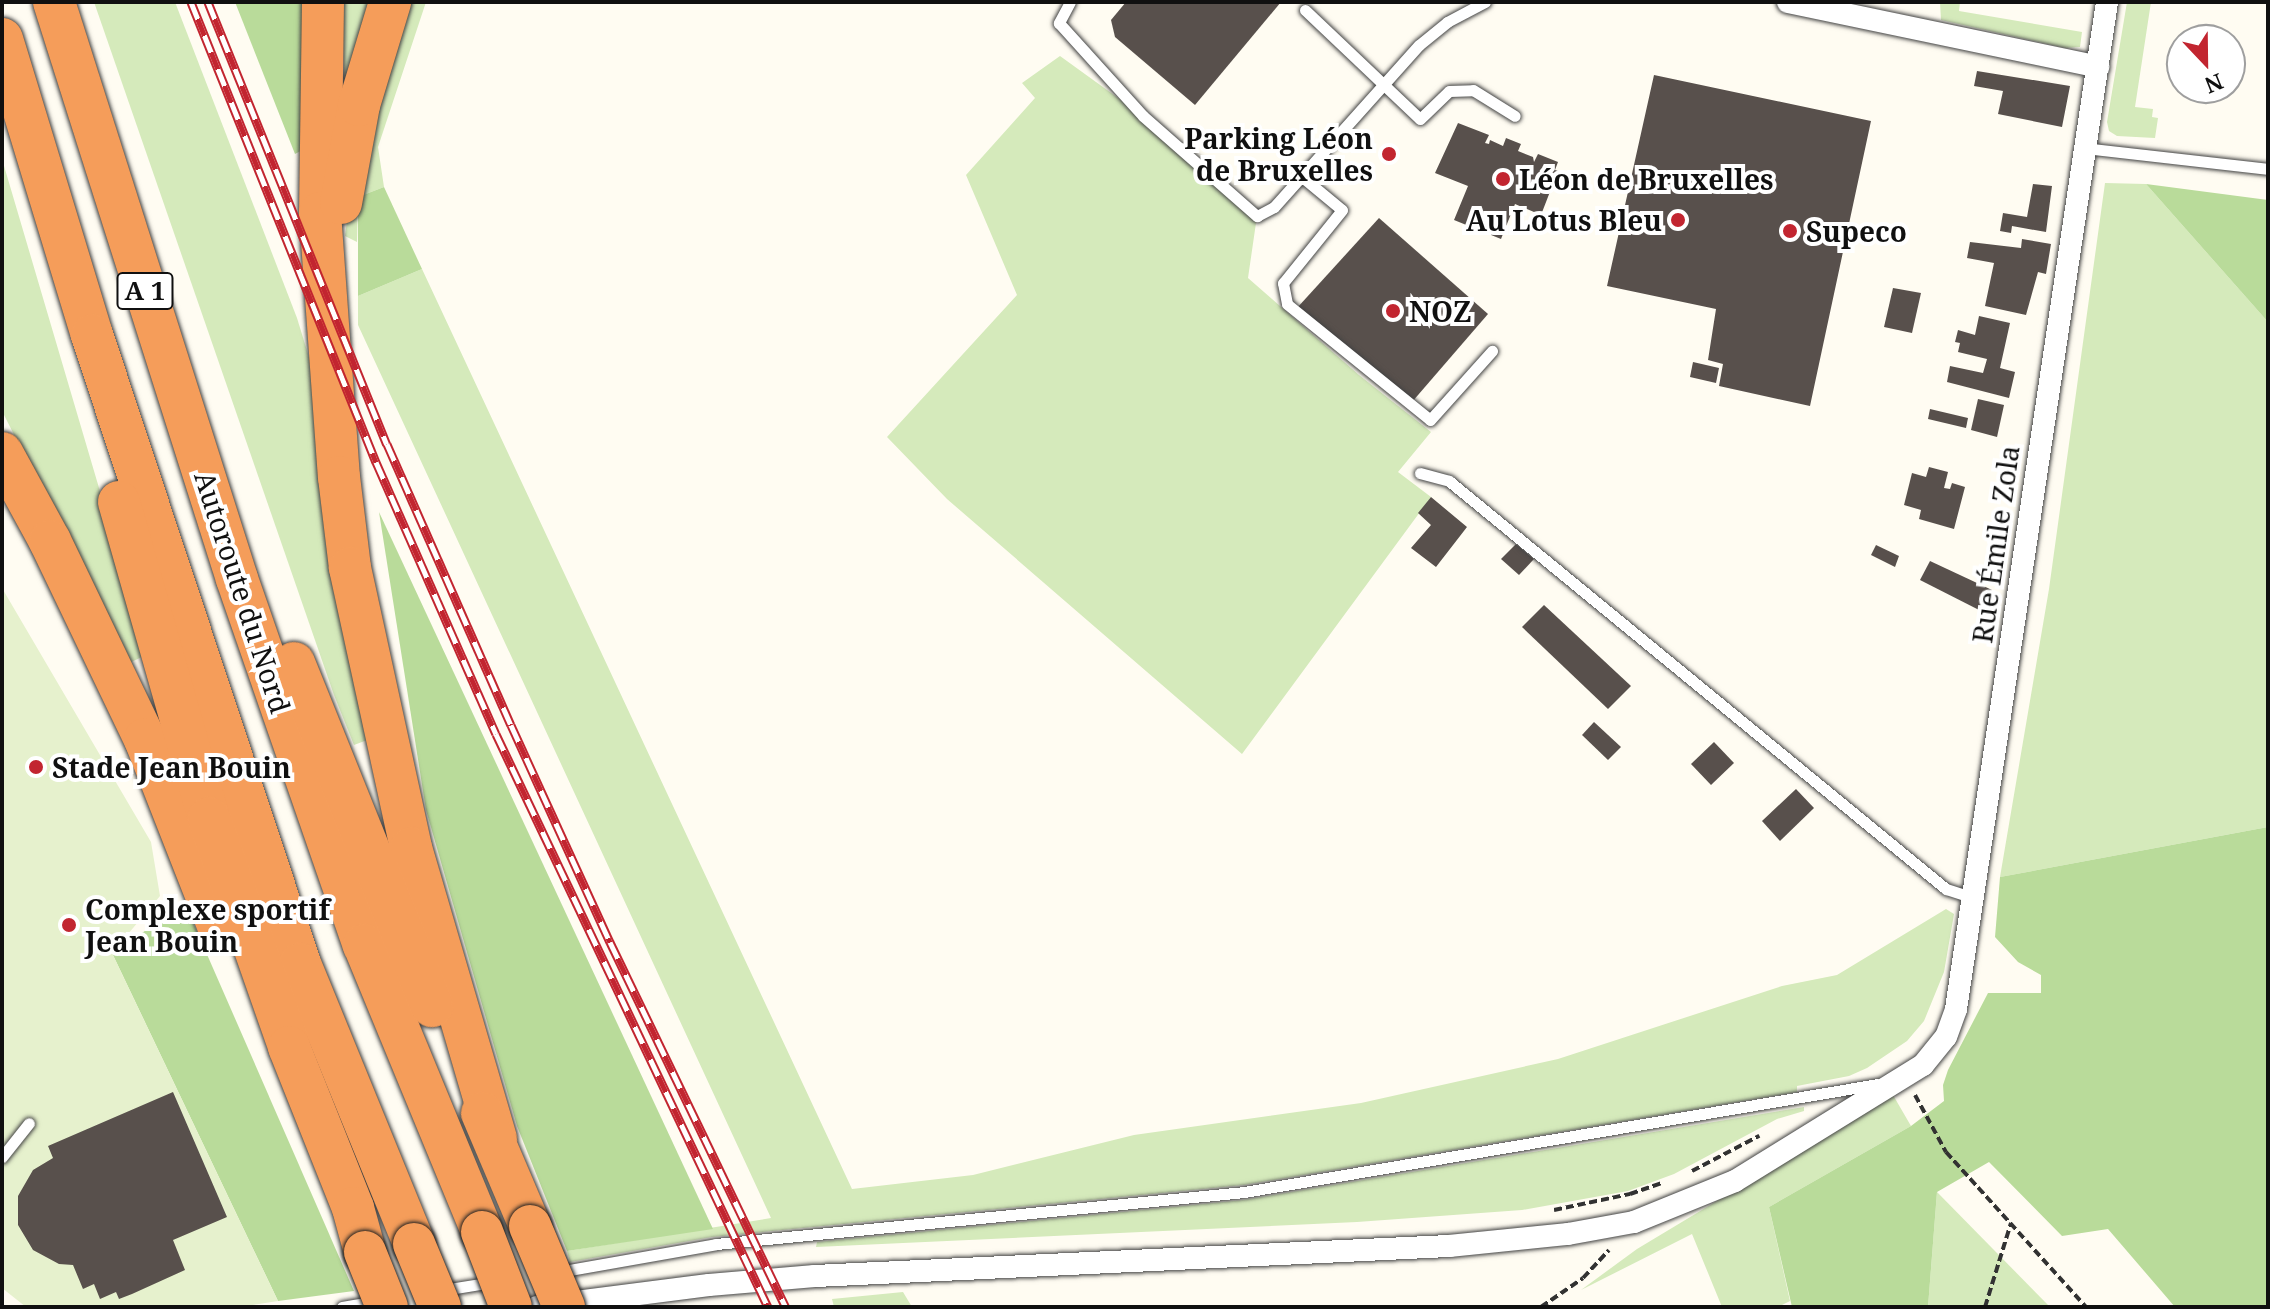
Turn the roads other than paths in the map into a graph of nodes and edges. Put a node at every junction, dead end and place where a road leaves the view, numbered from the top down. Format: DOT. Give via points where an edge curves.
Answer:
graph roads {
  1 [pos="54,2"];
  2 [pos="323,2"];
  3 [pos="390,2"];
  4 [pos="1070,2"];
  5 [pos="1485,2"];
  6 [pos="1788,2"];
  7 [pos="2107,2"];
  8 [pos="1305,10"];
  9 [pos="2,39"];
  10 [pos="2098,67"];
  11 [pos="1384,82"];
  12 [pos="1515,116"];
  13 [pos="2084,148"];
  14 [pos="2268,169"];
  15 [pos="1301,176"];
  16 [pos="327,315"];
  17 [pos="92,335"];
  18 [pos="1492,351"];
  19 [pos="2,453"];
  20 [pos="1420,473"];
  21 [pos="237,579"];
  22 [pos="1974,898"];
  23 [pos="1906,1078"];
  24 [pos="29,1123"];
  25 [pos="496,1139"];
  26 [pos="2,1157"];
  27 [pos="365,1252"];
  28 [pos="554,1291"];
  29 [pos="512,1293"];
  30 [pos="412,1301"];
  31 [pos="342,1307"];
  32 [pos="537,1307"];
  1 -- 21 [label="highway, Autoroute du Nord / A 1"];
  2 -- 16 [label="highway" via="320,213"];
  3 -- 16 [label="highway" via="354,130"];
  4 -- 15 [label="lane" via="1059,23 1143,116 1257,216 1274,207"];
  5 -- 11 [label="lane" via="1447,22"];
  6 -- 10 [label="street"];
  7 -- 10 [label="street, Rue Émile Zola"];
  8 -- 11 [label="lane"];
  9 -- 17 [label="highway, A 1"];
  10 -- 13 [label="street, Rue Émile Zola"];
  11 -- 12 [label="lane" via="1420,119 1449,91 1473,90"];
  11 -- 15 [label="lane"];
  13 -- 14 [label="lane"];
  13 -- 22 [label="street, Rue Émile Zola"];
  15 -- 18 [label="lane" via="1342,210 1283,283 1287,304 1430,420"];
  16 -- 25 [label="highway" via="339,477 358,616 411,848"];
  17 -- 27 [label="highway" via="84,379 209,818"];
  17 -- 30 [label="highway, A 1, bridge" via="300,964 414,1244"];
  19 -- 27 [label="highway" via="145,739 265,1044 341,1214"];
  20 -- 22 [label="lane" via="1449,481 1946,889"];
  21 -- 25 [label="highway" via="297,666 454,1059"];
  21 -- 29 [label="highway, Autoroute du Nord / A 1, bridge" via="364,945"];
  22 -- 23 [label="street, Rue Émile Zola" via="1949,1029 1940,1047"];
  23 -- 28 [label="lane" via="1814,1098 1244,1192 716,1244"];
  23 -- 32 [label="street, Rue Émile Zola" via="1735,1181 1634,1222 1568,1234 1449,1246 815,1276"];
  24 -- 26 [label="lane"];
  25 -- 28 [label="highway, bridge"];
  27 -- 30 [label="highway, bridge"];
  29 -- 30 [label="lane"];
  30 -- 31 [label="lane"];
}
